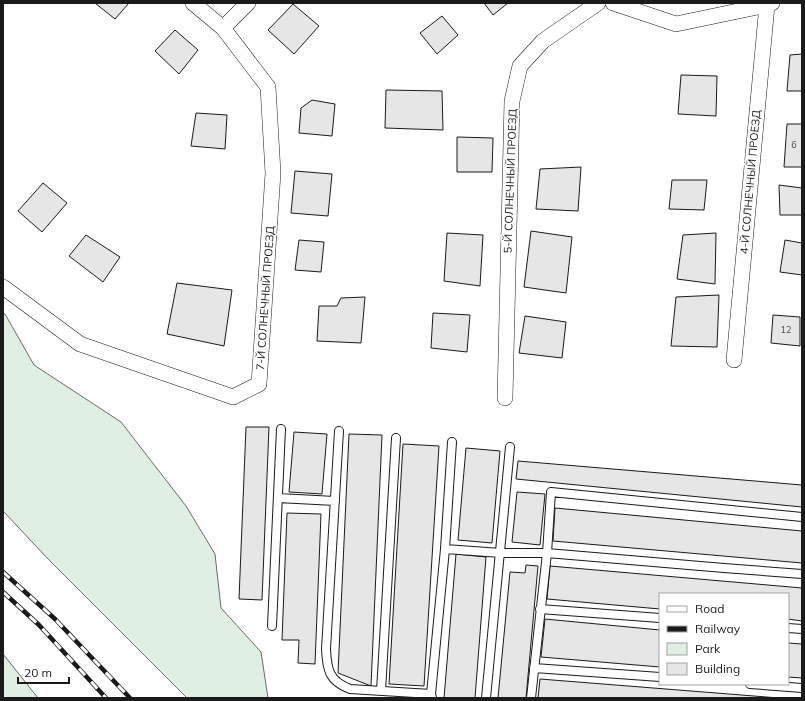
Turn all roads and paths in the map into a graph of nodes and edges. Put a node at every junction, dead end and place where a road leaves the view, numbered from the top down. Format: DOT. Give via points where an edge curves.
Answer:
graph roads {
  1 [pos="193,3"];
  2 [pos="248,3"];
  3 [pos="598,3"];
  4 [pos="613,3"];
  5 [pos="769,4"];
  6 [pos="223,28"];
  7 [pos="3,287"];
  8 [pos="734,360"];
  9 [pos="505,398"];
  10 [pos="281,429"];
  11 [pos="339,431"];
  12 [pos="396,438"];
  13 [pos="452,442"];
  14 [pos="510,446"];
  15 [pos="278,498"];
  16 [pos="335,501"];
  17 [pos="802,518"];
  18 [pos="445,549"];
  19 [pos="501,553"];
  20 [pos="547,553"];
  21 [pos="802,574"];
  22 [pos="540,609"];
  23 [pos="659,618"];
  24 [pos="272,626"];
  25 [pos="789,628"];
  26 [pos="802,629"];
  27 [pos="534,668"];
  28 [pos="659,677"];
  29 [pos="763,685"];
  30 [pos="802,688"];
  31 [pos="381,691"];
  32 [pos="431,696"];
  33 [pos="486,698"];
  34 [pos="531,698"];
  1 -- 6 [label="street, 7-Й СОЛНЕЧНЫЙ ПРОЕЗД"];
  2 -- 6 [label="street"];
  3 -- 9 [label="street, 5-Й СОЛНЕЧНЫЙ ПРОЕЗД" via="543,41 520,66 512,101"];
  4 -- 5 [label="street" via="676,24"];
  5 -- 8 [label="street, 4-Й СОЛНЕЧНЫЙ ПРОЕЗД"];
  6 -- 7 [label="street, 7-Й СОЛНЕЧНЫЙ ПРОЕЗД" via="268,87 274,173 259,384 233,397 80,344"];
  10 -- 15 [label="lane"];
  11 -- 16 [label="lane"];
  12 -- 31 [label="lane"];
  13 -- 18 [label="lane"];
  14 -- 19 [label="lane"];
  15 -- 16 [label="lane"];
  15 -- 24 [label="lane"];
  16 -- 31 [label="lane" via="326,648 328,671 338,684 350,689"];
  17 -- 20 [label="lane" via="551,492"];
  18 -- 19 [label="lane"];
  18 -- 32 [label="lane"];
  19 -- 20 [label="lane"];
  19 -- 33 [label="lane"];
  20 -- 21 [label="lane"];
  20 -- 22 [label="lane"];
  22 -- 23 [label="lane"];
  22 -- 27 [label="lane"];
  25 -- 26 [label="lane"];
  27 -- 28 [label="lane"];
  27 -- 34 [label="lane"];
  29 -- 30 [label="lane"];
  31 -- 32 [label="lane"];
}
